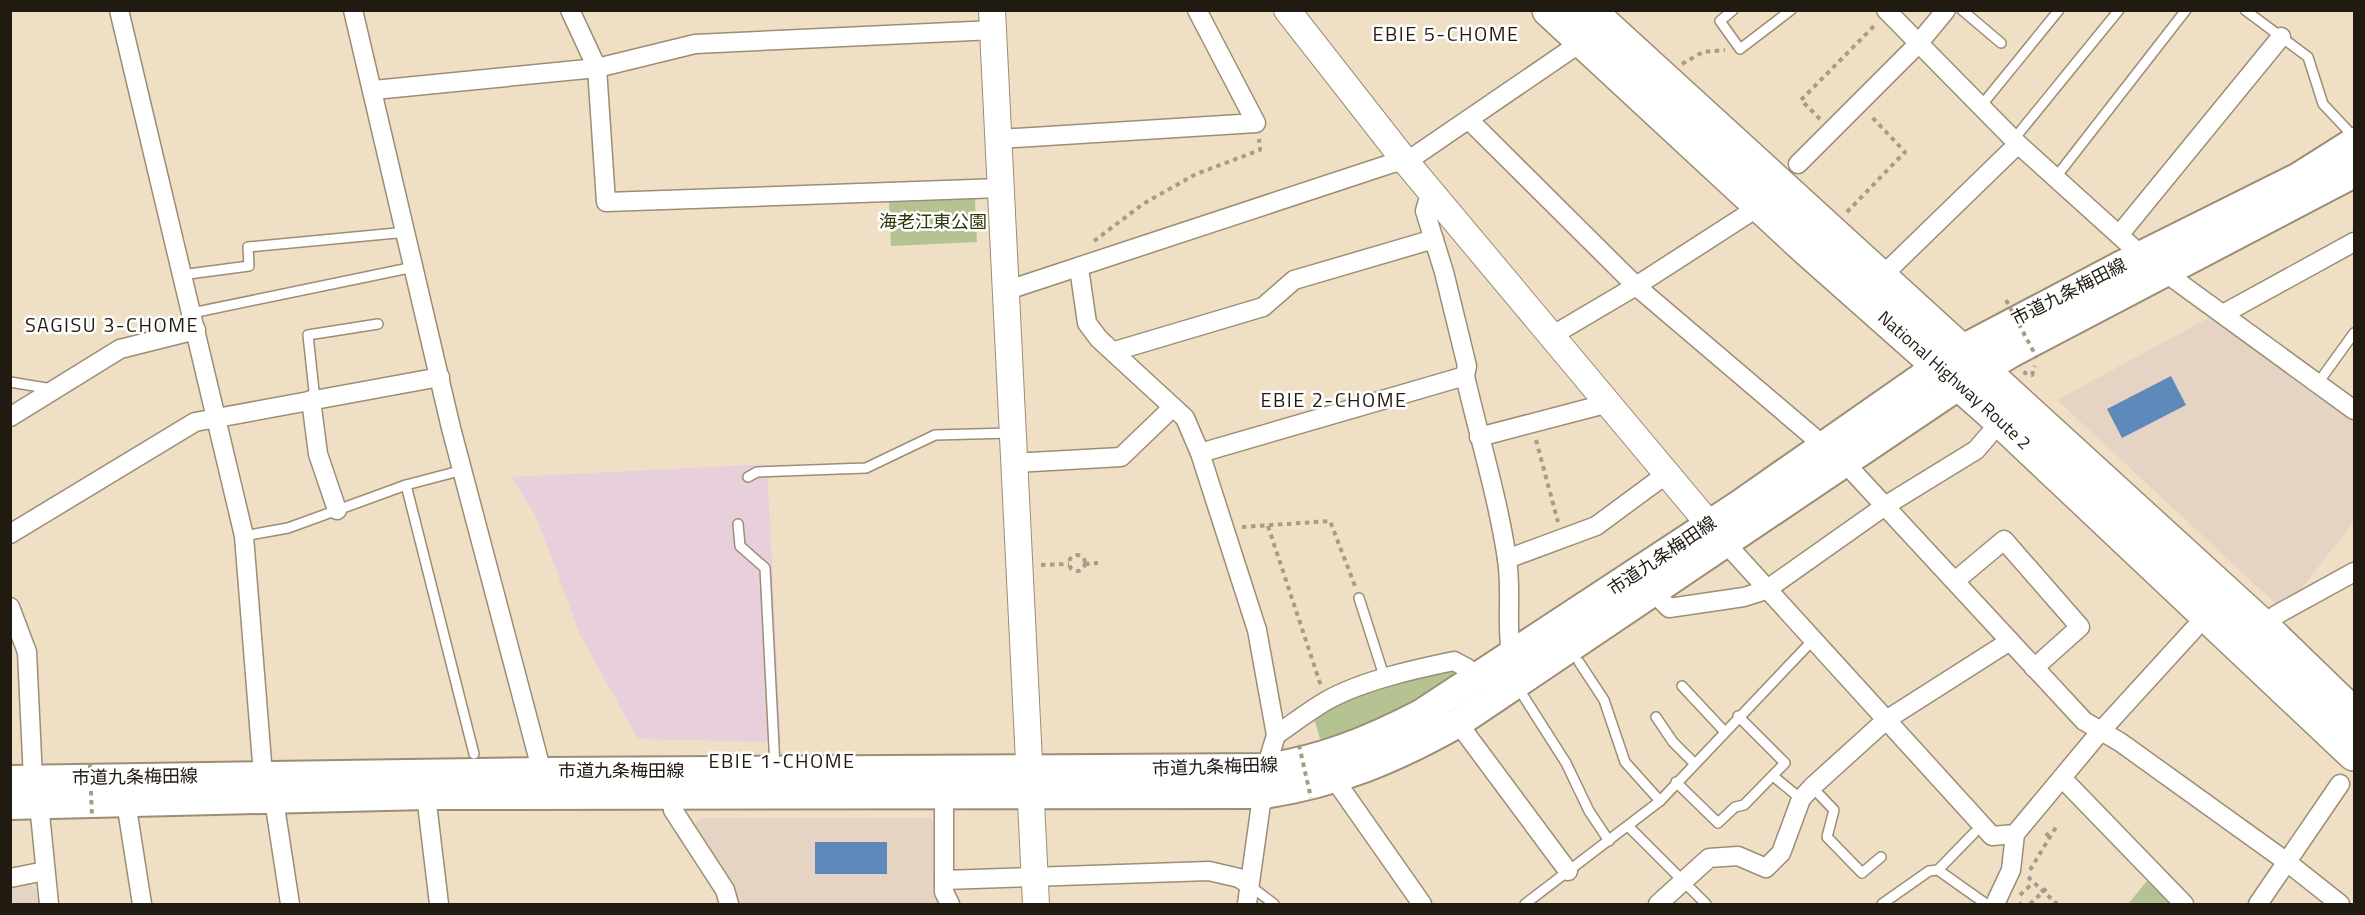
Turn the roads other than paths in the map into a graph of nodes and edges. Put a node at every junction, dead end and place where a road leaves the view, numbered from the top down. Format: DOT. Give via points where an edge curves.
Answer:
graph roads {
  1 [pos="119,10"];
  2 [pos="353,10"];
  3 [pos="570,10"];
  4 [pos="1197,10"];
  5 [pos="1287,10"];
  6 [pos="1549,10"];
  7 [pos="1733,10"];
  8 [pos="1791,10"];
  9 [pos="1946,10"];
  10 [pos="1962,10"];
  11 [pos="2060,10"];
  12 [pos="2118,10"];
  13 [pos="2186,10"];
  14 [pos="2249,11"];
  15 [pos="1887,12"];
  16 [pos="1591,19"];
  17 [pos="993,20"];
  18 [pos="2281,37"];
  19 [pos="2001,43"];
  20 [pos="1918,44"];
  21 [pos="597,68"];
  22 [pos="374,90"];
  23 [pos="1981,106"];
  24 [pos="1469,120"];
  25 [pos="2355,137"];
  26 [pos="999,139"];
  27 [pos="2016,141"];
  28 [pos="2355,142"];
  29 [pos="1406,162"];
  30 [pos="1798,164"];
  31 [pos="2355,173"];
  32 [pos="2056,177"];
  33 [pos="1001,188"];
  34 [pos="1431,190"];
  35 [pos="1760,206"];
  36 [pos="406,232"];
  37 [pos="2119,234"];
  38 [pos="1434,239"];
  39 [pos="2355,242"];
  40 [pos="2141,255"];
  41 [pos="1085,265"];
  42 [pos="414,267"];
  43 [pos="2164,271"];
  44 [pos="181,275"];
  45 [pos="1881,277"];
  46 [pos="1636,286"];
  47 [pos="1005,291"];
  48 [pos="2223,314"];
  49 [pos="194,322"];
  50 [pos="378,324"];
  51 [pos="2355,333"];
  52 [pos="1553,335"];
  53 [pos="1115,351"];
  54 [pos="1960,367"];
  55 [pos="1465,376"];
  56 [pos="440,377"];
  57 [pos="10,382"];
  58 [pos="2318,383"];
  59 [pos="54,390"];
  60 [pos="311,400"];
  61 [pos="1609,403"];
  62 [pos="1173,407"];
  63 [pos="2355,410"];
  64 [pos="10,417"];
  65 [pos="216,417"];
  66 [pos="2001,421"];
  67 [pos="1012,433"];
  68 [pos="1479,437"];
  69 [pos="1200,453"];
  70 [pos="1835,454"];
  71 [pos="1014,463"];
  72 [pos="463,470"];
  73 [pos="1668,473"];
  74 [pos="748,477"];
  75 [pos="406,485"];
  76 [pos="1885,506"];
  77 [pos="337,510"];
  78 [pos="738,524"];
  79 [pos="1717,533"];
  80 [pos="10,534"];
  81 [pos="244,536"];
  82 [pos="1507,559"];
  83 [pos="2355,572"];
  84 [pos="1955,581"];
  85 [pos="2338,581"];
  86 [pos="1766,590"];
  87 [pos="1653,591"];
  88 [pos="2355,591"];
  89 [pos="1359,598"];
  90 [pos="10,607"];
  91 [pos="2276,615"];
  92 [pos="2194,629"];
  93 [pos="1813,640"];
  94 [pos="2010,641"];
  95 [pos="1511,655"];
  96 [pos="1579,662"];
  97 [pos="2034,668"];
  98 [pos="1385,679"];
  99 [pos="1476,679"];
  100 [pos="1682,686"];
  101 [pos="1524,697"];
  102 [pos="2355,715"];
  103 [pos="1738,716"];
  104 [pos="1656,717"];
  105 [pos="1886,720"];
  106 [pos="1458,723"];
  107 [pos="1724,731"];
  108 [pos="2100,732"];
  109 [pos="1276,735"];
  110 [pos="474,754"];
  111 [pos="2355,754"];
  112 [pos="1694,763"];
  113 [pos="775,771"];
  114 [pos="1773,776"];
  115 [pos="2062,778"];
  116 [pos="1335,780"];
  117 [pos="1265,781"];
  118 [pos="1031,782"];
  119 [pos="1676,783"];
  120 [pos="544,784"];
  121 [pos="2340,784"];
  122 [pos="269,787"];
  123 [pos="27,788"];
  124 [pos="1806,793"];
  125 [pos="426,795"];
  126 [pos="671,795"];
  127 [pos="1660,801"];
  128 [pos="126,802"];
  129 [pos="10,805"];
  130 [pos="944,808"];
  131 [pos="1629,827"];
  132 [pos="1974,833"];
  133 [pos="2015,834"];
  134 [pos="1609,841"];
  135 [pos="1881,857"];
  136 [pos="2287,862"];
  137 [pos="1938,870"];
  138 [pos="45,871"];
  139 [pos="1568,871"];
  140 [pos="1035,877"];
  141 [pos="10,878"];
  142 [pos="944,880"];
  143 [pos="1682,882"];
  144 [pos="1249,885"];
  145 [pos="49,904"];
  146 [pos="142,904"];
  147 [pos="290,904"];
  148 [pos="439,904"];
  149 [pos="729,904"];
  150 [pos="950,904"];
  151 [pos="1036,904"];
  152 [pos="1246,904"];
  153 [pos="1274,904"];
  154 [pos="1422,904"];
  155 [pos="1525,904"];
  156 [pos="1658,904"];
  157 [pos="1706,904"];
  158 [pos="1882,904"];
  159 [pos="1986,904"];
  160 [pos="1995,904"];
  161 [pos="2184,904"];
  162 [pos="2258,904"];
  163 [pos="2340,904"];
  1 -- 44 [label="street"];
  2 -- 22 [label="street"];
  3 -- 21 [label="street"];
  4 -- 26 [label="street" via="1256,123"];
  5 -- 29 [label="street"];
  6 -- 16 [label="highway, National Highway Route 2"];
  7 -- 8 [label="lane" via="1720,21 1740,49"];
  9 -- 20 [label="street"];
  10 -- 19 [label="lane"];
  11 -- 23 [label="lane"];
  12 -- 27 [label="lane"];
  13 -- 32 [label="lane"];
  14 -- 18 [label="lane"];
  15 -- 20 [label="street"];
  16 -- 24 [label="street"];
  16 -- 35 [label="highway, National Highway Route 2"];
  16 -- 45 [label="highway, National Highway Route 2"];
  17 -- 21 [label="street" via="695,44"];
  17 -- 26 [label="street"];
  18 -- 25 [label="lane" via="2308,57 2323,104"];
  18 -- 37 [label="street"];
  20 -- 23 [label="street"];
  20 -- 30 [label="street"];
  21 -- 22 [label="street"];
  21 -- 33 [label="street" via="606,202"];
  22 -- 36 [label="street"];
  23 -- 27 [label="street"];
  24 -- 29 [label="street"];
  24 -- 46 [label="street"];
  26 -- 33 [label="street"];
  27 -- 32 [label="street"];
  27 -- 45 [label="street"];
  28 -- 40 [label="main road, 市道九条梅田線" via="2297,178"];
  29 -- 34 [label="street"];
  29 -- 41 [label="street" via="1393,163"];
  31 -- 43 [label="main road, 市道九条梅田線"];
  32 -- 37 [label="street"];
  33 -- 47 [label="street"];
  34 -- 38 [label="street" via="1425,211"];
  34 -- 52 [label="street"];
  35 -- 46 [label="street"];
  35 -- 54 [label="highway, National Highway Route 2"];
  36 -- 42 [label="street"];
  36 -- 44 [label="lane" via="248,247 249,266"];
  37 -- 40 [label="street"];
  38 -- 53 [label="street" via="1294,280 1263,307"];
  38 -- 55 [label="street" via="1467,366"];
  39 -- 48 [label="street"];
  40 -- 43 [label="street"];
  40 -- 54 [label="main road, 市道九条梅田線"];
  41 -- 47 [label="street"];
  41 -- 53 [label="street" via="1087,323"];
  42 -- 49 [label="lane"];
  42 -- 56 [label="street"];
  43 -- 48 [label="street"];
  43 -- 54 [label="main road, 市道九条梅田線"];
  44 -- 49 [label="street"];
  45 -- 54 [label="highway, National Highway Route 2"];
  46 -- 52 [label="street"];
  46 -- 70 [label="street"];
  47 -- 67 [label="street"];
  48 -- 58 [label="street"];
  49 -- 59 [label="street" via="120,350"];
  49 -- 65 [label="street"];
  50 -- 60 [label="lane" via="308,335 314,391"];
  51 -- 58 [label="lane"];
  52 -- 61 [label="street"];
  53 -- 62 [label="street"];
  54 -- 66 [label="highway, National Highway Route 2"];
  54 -- 70 [label="main road, 市道九条梅田線"];
  54 -- 102 [label="highway, National Highway Route 2" via="2259,623"];
  55 -- 68 [label="street"];
  55 -- 69 [label="street"];
  56 -- 60 [label="street"];
  56 -- 72 [label="street"];
  57 -- 59 [label="lane"];
  58 -- 63 [label="street"];
  59 -- 64 [label="street"];
  60 -- 65 [label="street"];
  60 -- 77 [label="street" via="318,454"];
  61 -- 68 [label="street"];
  61 -- 73 [label="street"];
  62 -- 69 [label="street" via="1185,418"];
  62 -- 71 [label="street" via="1121,457"];
  65 -- 80 [label="street" via="195,422"];
  65 -- 81 [label="street"];
  66 -- 76 [label="street" via="1976,450"];
  66 -- 111 [label="highway, National Highway Route 2"];
  67 -- 71 [label="street"];
  67 -- 74 [label="lane" via="934,435 866,468 757,472"];
  68 -- 82 [label="street"];
  69 -- 109 [label="street" via="1257,630"];
  70 -- 76 [label="street"];
  70 -- 79 [label="main road, 市道九条梅田線"];
  71 -- 118 [label="street"];
  72 -- 75 [label="lane"];
  72 -- 120 [label="street"];
  73 -- 79 [label="street"];
  73 -- 82 [label="street" via="1596,526"];
  75 -- 77 [label="lane"];
  75 -- 110 [label="lane"];
  76 -- 84 [label="street"];
  76 -- 86 [label="street"];
  77 -- 81 [label="lane" via="288,528"];
  78 -- 113 [label="lane" via="740,546 765,568"];
  79 -- 86 [label="street"];
  79 -- 87 [label="main road, 市道九条梅田線"];
  79 -- 95 [label="main road, 市道九条梅田線"];
  81 -- 122 [label="street"];
  82 -- 95 [label="street"];
  83 -- 85 [label="street"];
  84 -- 94 [label="street"];
  84 -- 97 [label="street" via="2004,540 2080,627"];
  85 -- 88 [label="street"];
  85 -- 91 [label="street"];
  86 -- 87 [label="street" via="1669,608"];
  86 -- 93 [label="street"];
  87 -- 106 [label="main road, 市道九条梅田線"];
  89 -- 98 [label="lane"];
  90 -- 123 [label="street" via="27,652"];
  92 -- 108 [label="street"];
  93 -- 103 [label="lane"];
  93 -- 105 [label="street"];
  94 -- 97 [label="street"];
  94 -- 105 [label="street"];
  95 -- 99 [label="main road, 市道九条梅田線"];
  96 -- 127 [label="lane" via="1604,700 1625,762"];
  97 -- 108 [label="street" via="2084,721"];
  98 -- 99 [label="street" via="1454,661"];
  98 -- 109 [label="street" via="1326,701"];
  99 -- 117 [label="main road, 市道九条梅田線" via="1375,738"];
  100 -- 107 [label="lane"];
  101 -- 134 [label="lane"];
  103 -- 107 [label="lane"];
  103 -- 114 [label="lane" via="1785,763"];
  104 -- 112 [label="lane"];
  105 -- 124 [label="street"];
  105 -- 133 [label="street" via="1992,836"];
  106 -- 116 [label="main road, 市道九条梅田線" via="1415,747"];
  106 -- 139 [label="street"];
  107 -- 112 [label="lane"];
  108 -- 115 [label="street"];
  108 -- 136 [label="street" via="2120,742"];
  109 -- 117 [label="street"];
  112 -- 119 [label="lane"];
  113 -- 118 [label="main road, 市道九条梅田線"];
  113 -- 120 [label="main road, 市道九条梅田線"];
  114 -- 119 [label="lane" via="1744,805 1735,807 1718,823"];
  114 -- 124 [label="lane"];
  115 -- 133 [label="street"];
  115 -- 161 [label="street"];
  116 -- 117 [label="main road, 市道九条梅田線"];
  116 -- 154 [label="street"];
  117 -- 118 [label="main road, 市道九条梅田線"];
  117 -- 144 [label="street"];
  118 -- 126 [label="main road, 市道九条梅田線"];
  118 -- 140 [label="street"];
  119 -- 127 [label="lane"];
  120 -- 122 [label="main road, 市道九条梅田線"];
  120 -- 125 [label="main road, 市道九条梅田線"];
  120 -- 126 [label="main road, 市道九条梅田線"];
  121 -- 136 [label="street"];
  122 -- 123 [label="main road, 市道九条梅田線"];
  122 -- 125 [label="main road, 市道九条梅田線"];
  122 -- 128 [label="main road, 市道九条梅田線"];
  122 -- 147 [label="street"];
  123 -- 128 [label="main road, 市道九条梅田線"];
  123 -- 129 [label="main road, 市道九条梅田線"];
  123 -- 138 [label="street"];
  124 -- 135 [label="lane" via="1834,810 1827,837 1862,873"];
  124 -- 143 [label="street" via="1781,854 1766,868 1738,856 1708,858"];
  125 -- 148 [label="street"];
  126 -- 149 [label="street" via="673,810 725,890"];
  127 -- 131 [label="lane"];
  128 -- 146 [label="street"];
  130 -- 142 [label="street"];
  131 -- 134 [label="lane"];
  131 -- 143 [label="lane"];
  132 -- 137 [label="lane"];
  133 -- 160 [label="street" via="2011,870"];
  134 -- 139 [label="lane"];
  136 -- 162 [label="street"];
  136 -- 163 [label="street"];
  137 -- 158 [label="lane" via="1929,871"];
  137 -- 159 [label="lane"];
  138 -- 141 [label="street"];
  138 -- 145 [label="street"];
  139 -- 155 [label="lane"];
  140 -- 142 [label="street"];
  140 -- 144 [label="street" via="1209,871 1239,878"];
  140 -- 151 [label="street"];
  142 -- 150 [label="street"];
  143 -- 156 [label="street"];
  143 -- 157 [label="lane"];
  144 -- 152 [label="street"];
  144 -- 153 [label="lane"];
}
